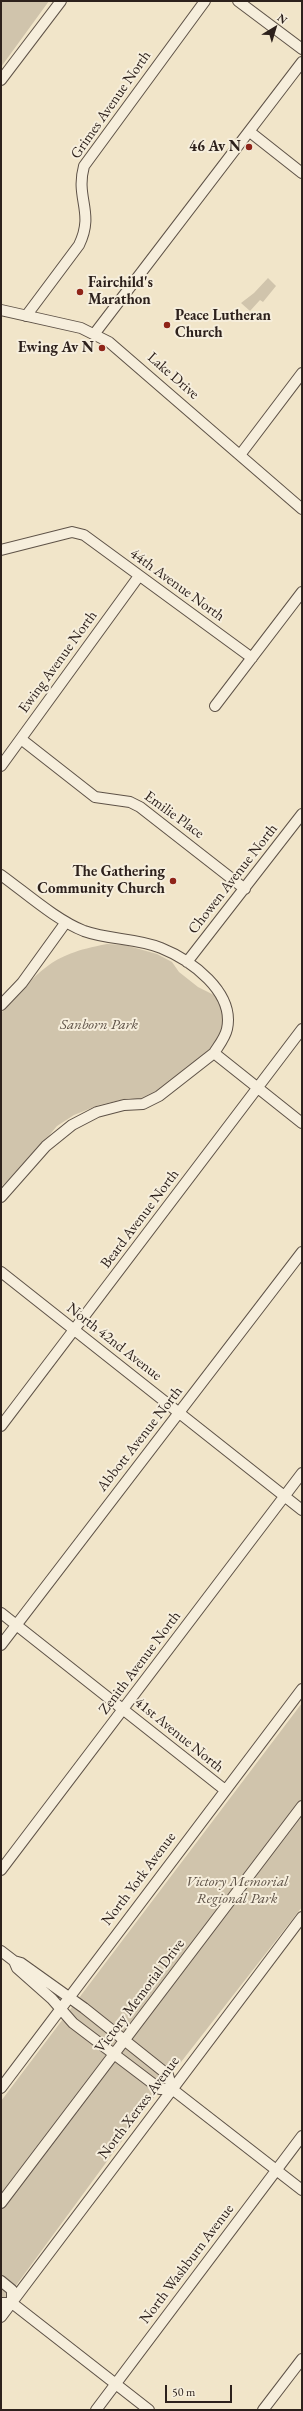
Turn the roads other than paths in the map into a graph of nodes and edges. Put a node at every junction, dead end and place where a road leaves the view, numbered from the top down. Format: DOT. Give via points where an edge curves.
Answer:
graph roads {
  1 [pos="60,1"];
  2 [pos="205,1"];
  3 [pos="238,1"];
  4 [pos="302,49"];
  5 [pos="302,62"];
  6 [pos="1,80"];
  7 [pos="250,132"];
  8 [pos="302,173"];
  9 [pos="1,310"];
  10 [pos="26,316"];
  11 [pos="96,333"];
  12 [pos="302,373"];
  13 [pos="240,454"];
  14 [pos="302,509"];
  15 [pos="1,550"];
  16 [pos="139,576"];
  17 [pos="302,592"];
  18 [pos="252,658"];
  19 [pos="215,706"];
  20 [pos="21,739"];
  21 [pos="1,766"];
  22 [pos="302,814"];
  23 [pos="1,875"];
  24 [pos="245,888"];
  25 [pos="66,922"];
  26 [pos="187,962"];
  27 [pos="1,1005"];
  28 [pos="302,1029"];
  29 [pos="214,1053"];
  30 [pos="257,1087"];
  31 [pos="302,1123"];
  32 [pos="1,1197"];
  33 [pos="302,1252"];
  34 [pos="1,1272"];
  35 [pos="74,1330"];
  36 [pos="179,1413"];
  37 [pos="1,1426"];
  38 [pos="302,1473"];
  39 [pos="284,1497"];
  40 [pos="302,1510"];
  41 [pos="1,1613"];
  42 [pos="16,1625"];
  43 [pos="1,1644"];
  44 [pos="302,1689"];
  45 [pos="124,1710"];
  46 [pos="225,1790"];
  47 [pos="302,1806"];
  48 [pos="1,1870"];
  49 [pos="302,1917"];
  50 [pos="1,1951"];
  51 [pos="14,1961"];
  52 [pos="69,1997"];
  53 [pos="60,2009"];
  54 [pos="126,2041"];
  55 [pos="115,2055"];
  56 [pos="1,2088"];
  57 [pos="172,2089"];
  58 [pos="302,2136"];
  59 [pos="276,2170"];
  60 [pos="302,2190"];
  61 [pos="1,2203"];
  62 [pos="1,2281"];
  63 [pos="1,2303"];
  64 [pos="12,2303"];
  65 [pos="1,2317"];
  66 [pos="302,2359"];
  67 [pos="116,2384"];
  68 [pos="96,2410"];
  69 [pos="149,2410"];
  70 [pos="263,2410"];
  1 -- 6 [label="street"];
  2 -- 10 [label="street, Grimes Avenue North" via="84,166 80,178 86,212 84,235"];
  3 -- 4 [label="street"];
  5 -- 7 [label="street"];
  7 -- 8 [label="street"];
  7 -- 11 [label="street"];
  9 -- 10 [label="street, Lake Drive"];
  10 -- 11 [label="street, Lake Drive"];
  11 -- 13 [label="street, Lake Drive" via="120,349"];
  12 -- 13 [label="street"];
  13 -- 14 [label="street, Lake Drive"];
  15 -- 16 [label="street, 44th Avenue North" via="72,532 84,535"];
  16 -- 18 [label="street, 44th Avenue North"];
  16 -- 20 [label="street, Ewing Avenue North"];
  17 -- 18 [label="street"];
  18 -- 19 [label="street"];
  20 -- 21 [label="street, Ewing Avenue North"];
  20 -- 24 [label="street, Emilie Place" via="96,797 130,802 140,807"];
  22 -- 24 [label="street, Chowen Avenue North"];
  23 -- 25 [label="street"];
  24 -- 26 [label="street, Chowen Avenue North"];
  25 -- 26 [label="street" via="85,931 161,948"];
  25 -- 27 [label="street" via="22,983"];
  26 -- 29 [label="street" via="213,983 224,1000 228,1017 227,1028"];
  28 -- 30 [label="street, Beard Avenue North"];
  29 -- 30 [label="street"];
  29 -- 32 [label="street" via="159,1096 143,1104 124,1105 97,1112 72,1125 46,1146"];
  30 -- 31 [label="street"];
  30 -- 35 [label="street, Beard Avenue North"];
  33 -- 36 [label="street, Abbott Avenue North"];
  34 -- 35 [label="street, North 42nd Avenue"];
  35 -- 36 [label="street, North 42nd Avenue"];
  35 -- 37 [label="street, Beard Avenue North"];
  36 -- 39 [label="street, North 42nd Avenue"];
  36 -- 42 [label="street, Abbott Avenue North"];
  38 -- 39 [label="street, Zenith Avenue North"];
  39 -- 40 [label="street, North 42nd Avenue"];
  39 -- 45 [label="street, Zenith Avenue North"];
  41 -- 42 [label="street, 41st Avenue North"];
  42 -- 43 [label="street, Abbott Avenue North"];
  42 -- 45 [label="street, 41st Avenue North"];
  44 -- 46 [label="street, North York Avenue"];
  45 -- 46 [label="street, 41st Avenue North"];
  45 -- 48 [label="street, Zenith Avenue North"];
  46 -- 52 [label="street, North York Avenue"];
  47 -- 54 [label="street, Victory Memorial Drive"];
  49 -- 57 [label="street, North Xerxes Avenue"];
  50 -- 51 [label="street"];
  51 -- 52 [label="street" via="21,1963"];
  51 -- 53 [label="street" via="17,1968"];
  52 -- 53 [label="street, North York Avenue"];
  52 -- 54 [label="street"];
  53 -- 55 [label="street" via="73,2023"];
  53 -- 56 [label="street, North York Avenue"];
  54 -- 55 [label="street, Victory Memorial Drive"];
  54 -- 57 [label="street" via="168,2075"];
  55 -- 57 [label="street" via="160,2089"];
  55 -- 61 [label="street, Victory Memorial Drive"];
  57 -- 59 [label="street"];
  57 -- 64 [label="street, North Xerxes Avenue"];
  58 -- 59 [label="street, North Washburn Avenue"];
  59 -- 60 [label="street"];
  59 -- 67 [label="street, North Washburn Avenue"];
  62 -- 64 [label="street" via="12,2290"];
  63 -- 64 [label="street"];
  64 -- 65 [label="street, North Xerxes Avenue"];
  64 -- 67 [label="street"];
  66 -- 70 [label="street"];
  67 -- 68 [label="street, North Washburn Avenue"];
  67 -- 69 [label="street"];
}
